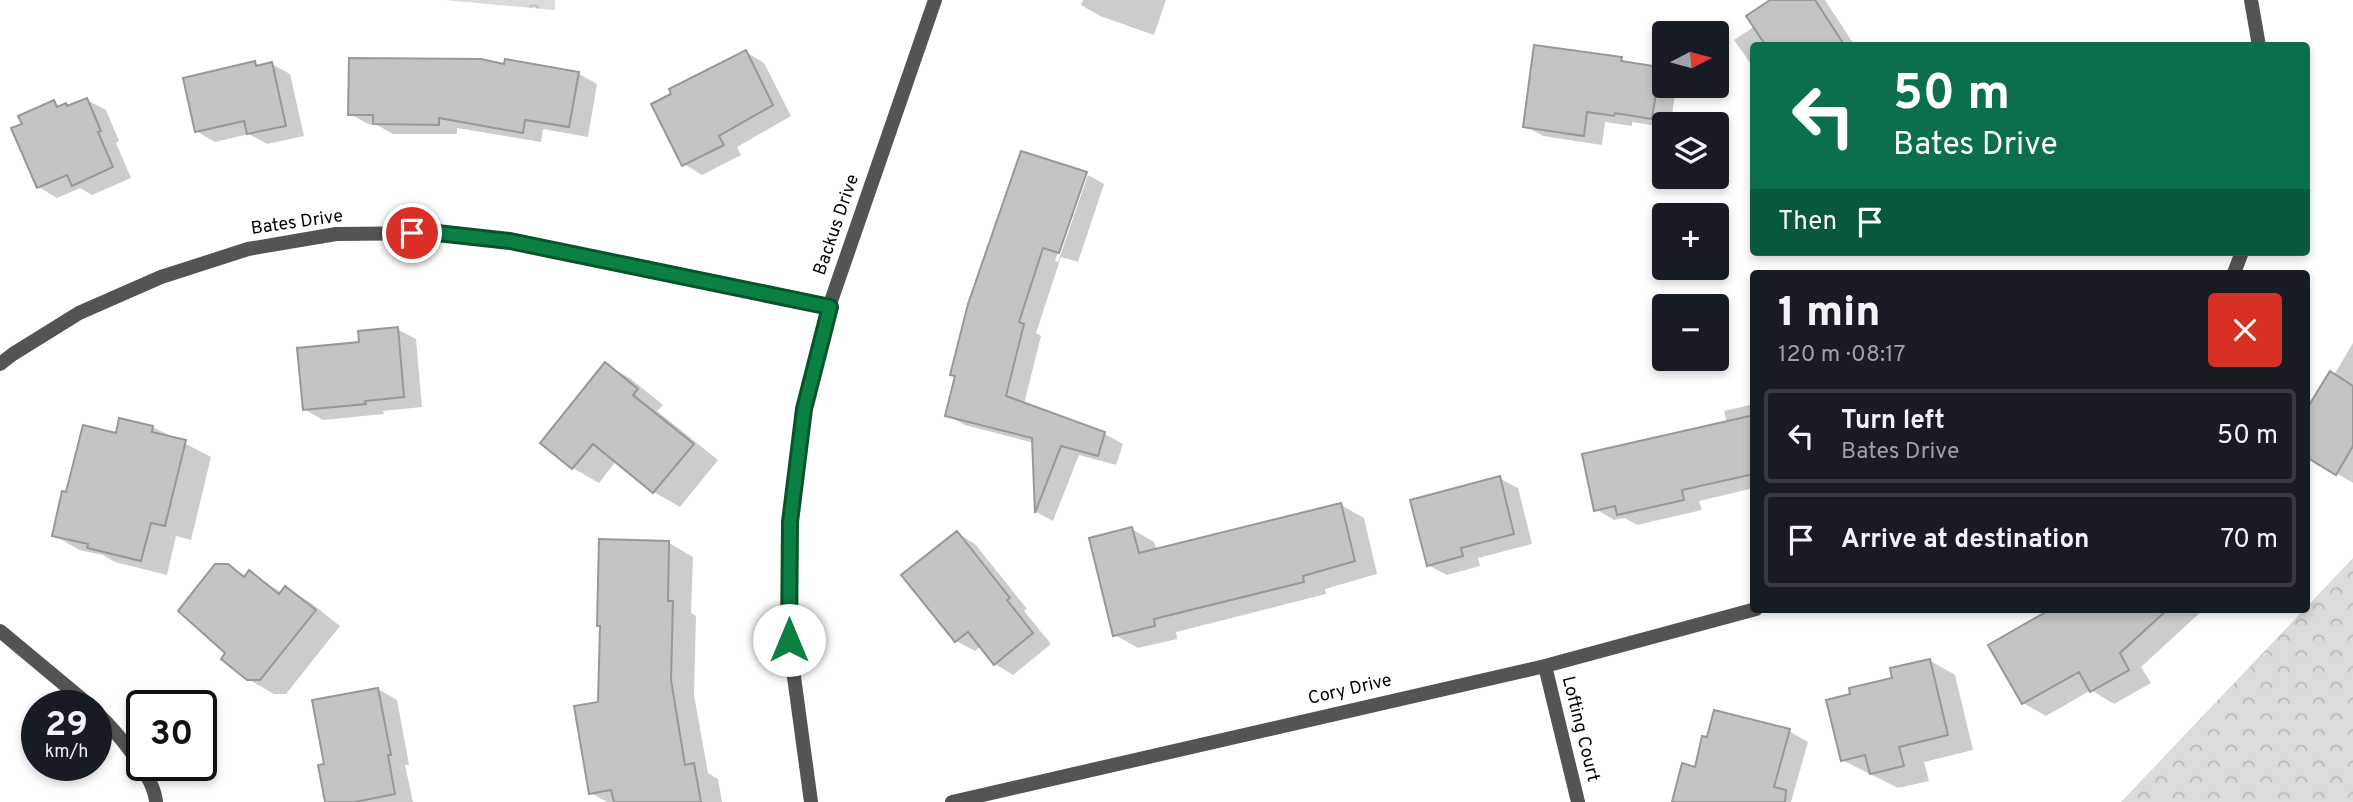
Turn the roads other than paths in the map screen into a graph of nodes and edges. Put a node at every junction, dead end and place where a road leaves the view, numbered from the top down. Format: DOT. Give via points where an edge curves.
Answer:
graph roads {
  1 [pos="935,0"];
  2 [pos="2251,0"];
  3 [pos="2258,42"];
  4 [pos="830,307"];
  5 [pos="0,365"];
  6 [pos="1750,611"];
  7 [pos="0,631"];
  8 [pos="1545,666"];
  9 [pos="71,690"];
  10 [pos="112,727"];
  11 [pos="156,802"];
  12 [pos="811,802"];
  13 [pos="951,802"];
  14 [pos="1578,802"];
  1 -- 4 [label="street, Backus Drive"];
  2 -- 3 [label="street"];
  4 -- 5 [label="street, Bates Drive" via="510,241 437,233 336,234 248,249 160,277 79,313"];
  4 -- 12 [label="street, Backus Drive" via="804,409 790,522 789,640"];
  6 -- 8 [label="street, Cory Drive"];
  7 -- 9 [label="street"];
  8 -- 13 [label="street, Cory Drive"];
  8 -- 14 [label="street, Lofting Court"];
  10 -- 11 [label="street" via="141,767"];
}
